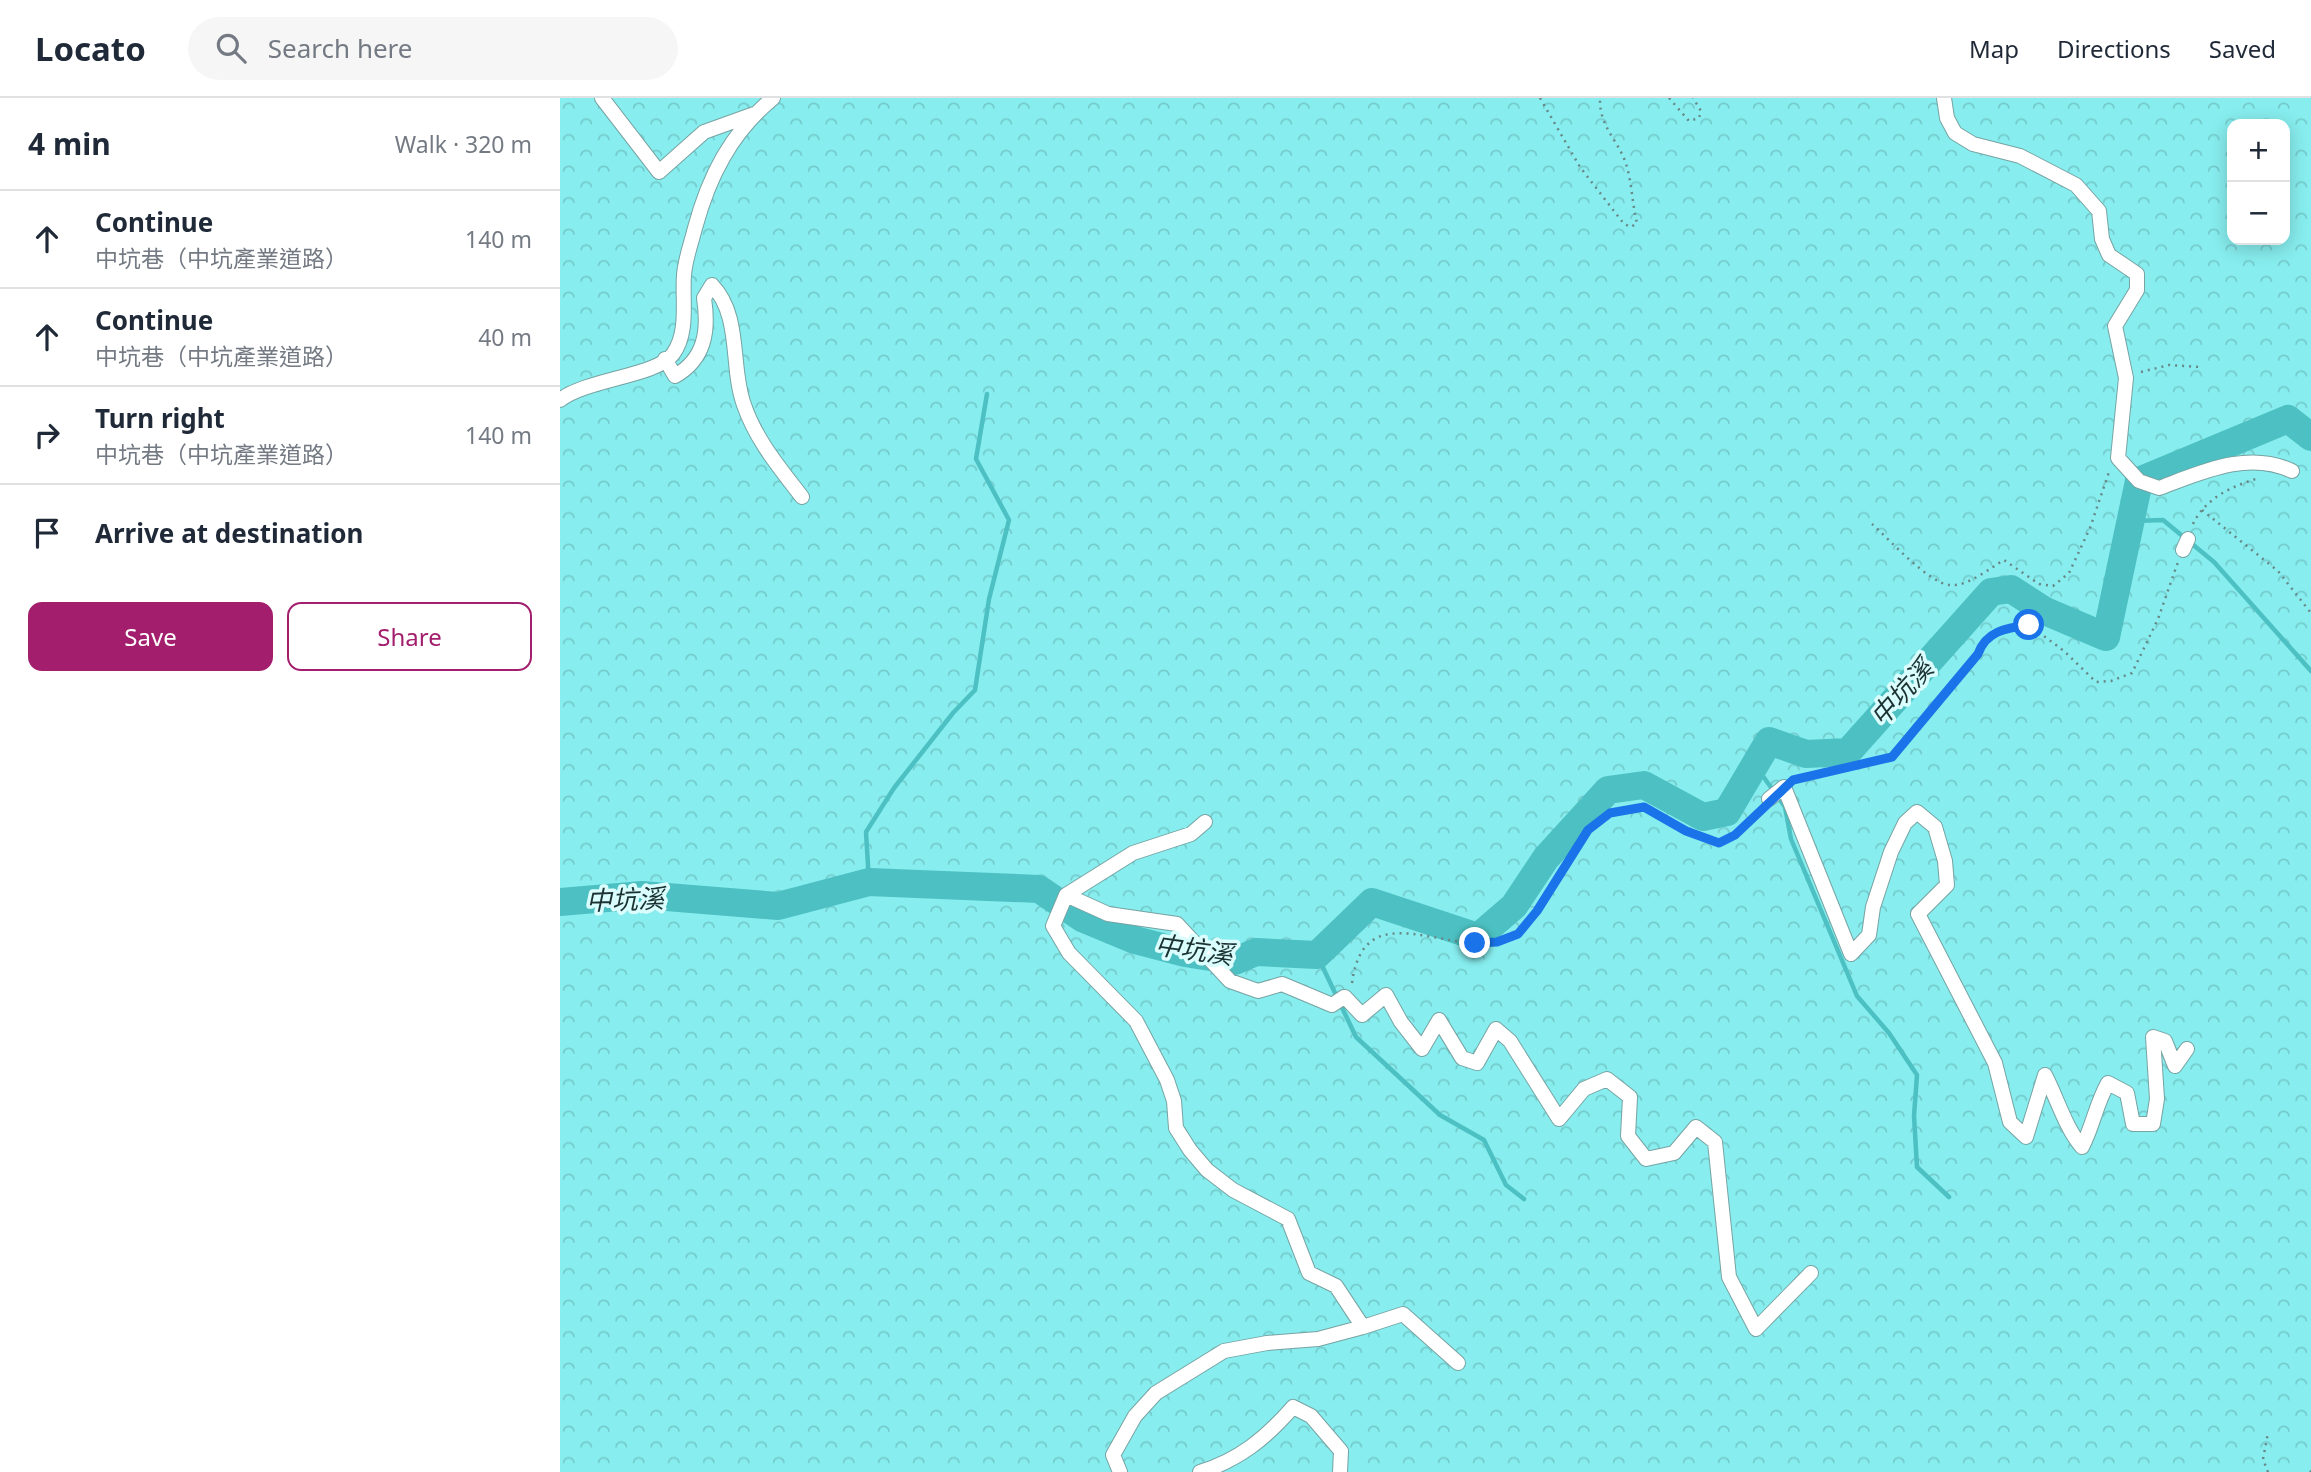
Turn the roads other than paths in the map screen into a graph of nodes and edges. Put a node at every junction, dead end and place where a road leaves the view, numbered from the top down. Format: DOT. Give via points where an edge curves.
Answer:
graph roads {
  1 [pos="602,98"];
  2 [pos="773,98"];
  3 [pos="1944,98"];
  4 [pos="755,113"];
  5 [pos="665,359"];
  6 [pos="560,400"];
  7 [pos="2292,471"];
  8 [pos="802,497"];
  9 [pos="1769,799"];
  10 [pos="1205,822"];
  11 [pos="1065,896"];
  12 [pos="2187,1049"];
  13 [pos="1811,1273"];
  14 [pos="1363,1327"];
  15 [pos="1458,1363"];
  16 [pos="1120,1472"];
  17 [pos="1200,1472"];
  18 [pos="1340,1472"];
  1 -- 4 [label="street" via="660,172 705,132"];
  2 -- 4 [label="street"];
  3 -- 7 [label="street" via="1955,133 1973,144 2020,156 2076,185 2099,211 2109,255 2137,274 2137,290 2115,326 2126,377 2118,458 2139,481 2159,488 2216,466 2255,461 2274,462"];
  4 -- 5 [label="street" via="730,144 706,188 684,273 683,325 673,354"];
  5 -- 6 [label="street" via="656,366 592,383"];
  5 -- 8 [label="street" via="675,376 692,366 702,349 704,298 712,285 724,297 743,403 761,444"];
  9 -- 12 [label="street" via="1784,788 1852,954 1869,935 1881,876 1905,823 1917,812 1936,827 1947,885 1918,914 1995,1063 2010,1122 2026,1137 2045,1075 2072,1136 2082,1147 2108,1083 2127,1093 2133,1124 2153,1124 2157,1099 2152,1037 2165,1041 2175,1066"];
  10 -- 11 [label="street" via="1191,834 1133,853"];
  11 -- 13 [label="street" via="1108,914 1177,925 1230,981 1258,991 1282,984 1340,999 1362,1015 1386,995 1422,1049 1439,1020 1462,1058 1477,1063 1496,1029 1510,1041 1559,1119 1584,1089 1607,1079 1630,1097 1628,1136 1646,1159 1674,1153 1696,1127 1715,1142 1729,1277 1756,1329"];
  11 -- 14 [label="street" via="1053,926 1069,954 1136,1021 1167,1080 1176,1128 1190,1150 1233,1190 1287,1219 1309,1273 1336,1286"];
  14 -- 15 [label="street" via="1404,1314"];
  14 -- 16 [label="street" via="1318,1339 1224,1351 1187,1372 1156,1393 1135,1416 1113,1455"];
  17 -- 18 [label="street" via="1225,1465 1267,1437 1293,1407 1311,1416 1341,1451"];
}
